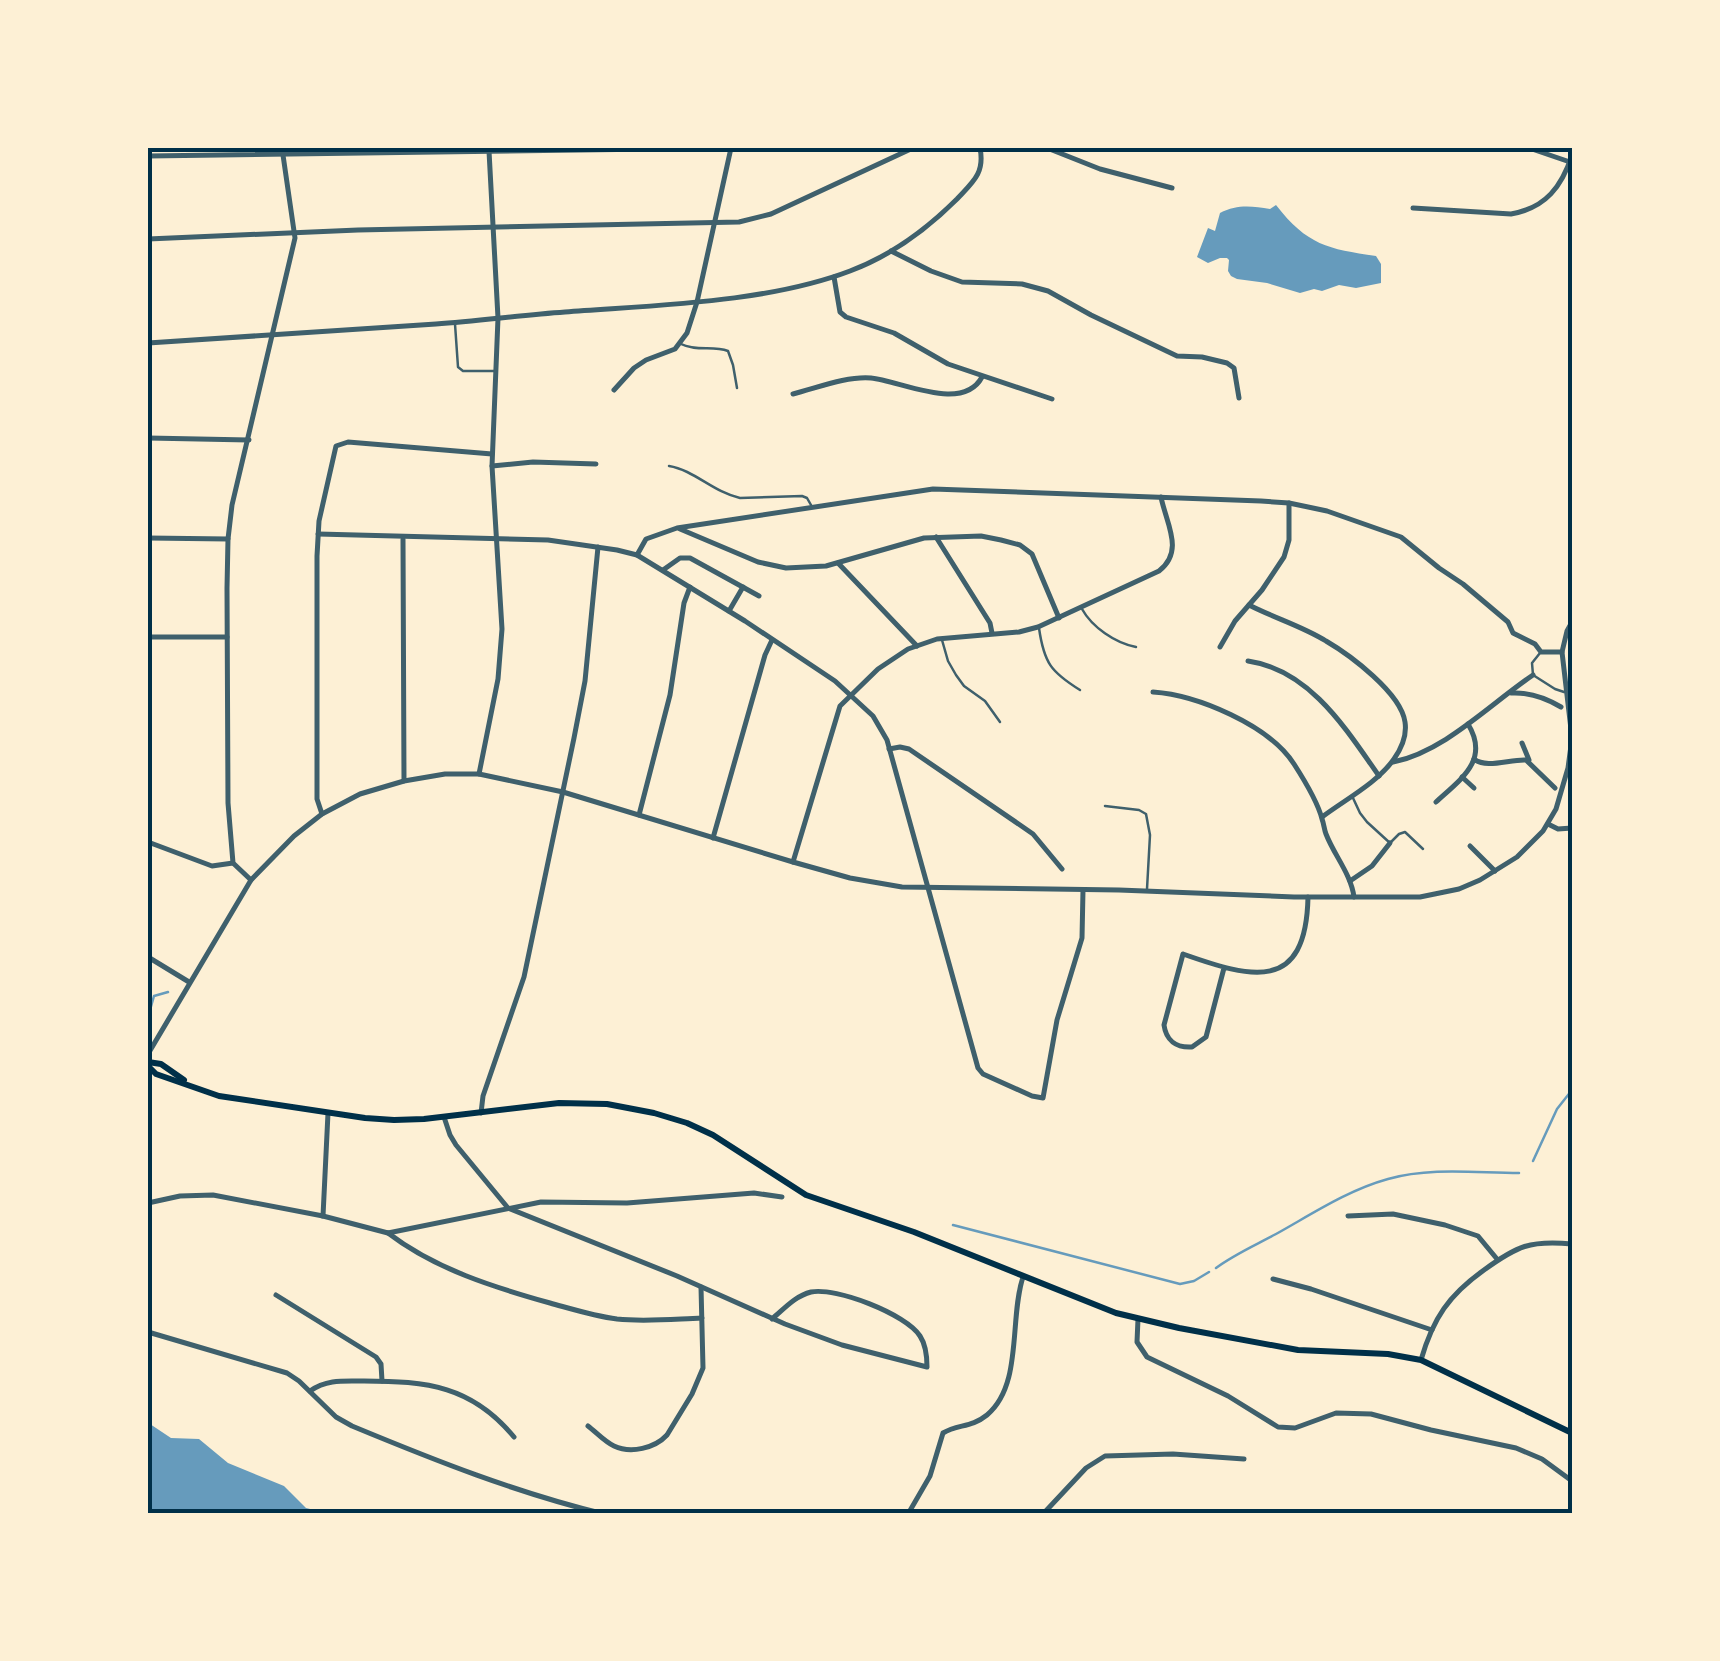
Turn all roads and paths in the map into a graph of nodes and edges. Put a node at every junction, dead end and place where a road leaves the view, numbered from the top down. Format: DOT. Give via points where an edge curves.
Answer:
graph roads {
  1 [pos="728,148"];
  2 [pos="913,148"];
  3 [pos="980,148"];
  4 [pos="1048,148"];
  5 [pos="1529,148"];
  6 [pos="282,151"];
  7 [pos="489,152"];
  8 [pos="148,156"];
  9 [pos="1571,158"];
  10 [pos="1172,188"];
  11 [pos="1413,208"];
  12 [pos="714,224"];
  13 [pos="492,227"];
  14 [pos="295,232"];
  15 [pos="148,239"];
  16 [pos="892,251"];
  17 [pos="834,277"];
  18 [pos="697,302"];
  19 [pos="498,318"];
  20 [pos="455,322"];
  21 [pos="272,334"];
  22 [pos="148,343"];
  23 [pos="680,344"];
  24 [pos="497,371"];
  25 [pos="982,377"];
  26 [pos="736,388"];
  27 [pos="614,390"];
  28 [pos="793,394"];
  29 [pos="1239,398"];
  30 [pos="1052,399"];
  31 [pos="148,438"];
  32 [pos="248,440"];
  33 [pos="492,454"];
  34 [pos="596,464"];
  35 [pos="492,466"];
  36 [pos="669,466"];
  37 [pos="1161,497"];
  38 [pos="1289,503"];
  39 [pos="811,506"];
  40 [pos="677,528"];
  41 [pos="318,534"];
  42 [pos="403,537"];
  43 [pos="936,537"];
  44 [pos="148,538"];
  45 [pos="498,538"];
  46 [pos="228,539"];
  47 [pos="598,547"];
  48 [pos="637,555"];
  49 [pos="838,563"];
  50 [pos="663,570"];
  51 [pos="690,586"];
  52 [pos="742,587"];
  53 [pos="759,596"];
  54 [pos="1249,604"];
  55 [pos="1082,608"];
  56 [pos="729,611"];
  57 [pos="1059,618"];
  58 [pos="1572,622"];
  59 [pos="1038,627"];
  60 [pos="993,634"];
  61 [pos="148,637"];
  62 [pos="227,637"];
  63 [pos="942,638"];
  64 [pos="772,639"];
  65 [pos="917,646"];
  66 [pos="1136,647"];
  67 [pos="1220,647"];
  68 [pos="1541,652"];
  69 [pos="1562,652"];
  70 [pos="1248,661"];
  71 [pos="1533,675"];
  72 [pos="1080,690"];
  73 [pos="1152,692"];
  74 [pos="1565,692"];
  75 [pos="1508,693"];
  76 [pos="852,697"];
  77 [pos="1561,707"];
  78 [pos="1000,722"];
  79 [pos="1468,724"];
  80 [pos="1522,743"];
  81 [pos="890,749"];
  82 [pos="1474,760"];
  83 [pos="1391,763"];
  84 [pos="1530,763"];
  85 [pos="479,774"];
  86 [pos="1379,776"];
  87 [pos="1462,777"];
  88 [pos="404,781"];
  89 [pos="1474,788"];
  90 [pos="1555,788"];
  91 [pos="563,792"];
  92 [pos="1352,796"];
  93 [pos="1436,802"];
  94 [pos="1105,806"];
  95 [pos="322,814"];
  96 [pos="639,815"];
  97 [pos="1322,817"];
  98 [pos="1548,824"];
  99 [pos="1572,828"];
  100 [pos="713,838"];
  101 [pos="148,842"];
  102 [pos="1390,843"];
  103 [pos="1470,846"];
  104 [pos="1423,849"];
  105 [pos="793,862"];
  106 [pos="234,863"];
  107 [pos="1062,870"];
  108 [pos="1495,871"];
  109 [pos="251,880"];
  110 [pos="1350,881"];
  111 [pos="927,888"];
  112 [pos="1083,890"];
  113 [pos="1147,891"];
  114 [pos="1354,897"];
  115 [pos="1308,898"];
  116 [pos="1172,948"];
  117 [pos="1183,954"];
  118 [pos="148,957"];
  119 [pos="1224,968"];
  120 [pos="189,982"];
  121 [pos="148,1054"];
  122 [pos="148,1064"];
  123 [pos="481,1112"];
  124 [pos="328,1113"];
  125 [pos="444,1117"];
  126 [pos="782,1197"];
  127 [pos="148,1203"];
  128 [pos="508,1208"];
  129 [pos="323,1216"];
  130 [pos="1348,1216"];
  131 [pos="388,1234"];
  132 [pos="1572,1244"];
  133 [pos="1497,1259"];
  134 [pos="1023,1277"];
  135 [pos="1273,1280"];
  136 [pos="701,1287"];
  137 [pos="276,1295"];
  138 [pos="702,1318"];
  139 [pos="772,1319"];
  140 [pos="1138,1320"];
  141 [pos="1432,1330"];
  142 [pos="148,1332"];
  143 [pos="1421,1360"];
  144 [pos="382,1381"];
  145 [pos="310,1391"];
  146 [pos="588,1426"];
  147 [pos="1572,1433"];
  148 [pos="514,1437"];
  149 [pos="1244,1459"];
  150 [pos="1572,1482"];
  151 [pos="604,1514"];
  152 [pos="908,1514"];
  153 [pos="1043,1514"];
  1 -- 7 [label="street"];
  1 -- 12 [label="street"];
  2 -- 12 [label="street" via="772,214"];
  3 -- 16 [label="street" via="982,165 969,186"];
  4 -- 10 [label="street"];
  5 -- 9 [label="street"];
  6 -- 7 [label="street"];
  6 -- 8 [label="street"];
  6 -- 14 [label="street"];
  7 -- 13 [label="street"];
  9 -- 11 [label="street" via="1554,193 1525,211"];
  12 -- 13 [label="street"];
  12 -- 18 [label="street"];
  13 -- 14 [label="street"];
  13 -- 19 [label="street"];
  14 -- 15 [label="street"];
  14 -- 21 [label="street"];
  16 -- 17 [label="street"];
  16 -- 29 [label="street" via="957,281 1048,291 1177,356 1227,363"];
  17 -- 18 [label="street"];
  17 -- 25 [label="street" via="843,315"];
  18 -- 19 [label="street"];
  18 -- 23 [label="street"];
  19 -- 20 [label="street"];
  19 -- 24 [label="street"];
  20 -- 21 [label="street"];
  20 -- 24 [label="lane" via="458,367"];
  21 -- 22 [label="street"];
  21 -- 32 [label="street"];
  23 -- 26 [label="lane" via="728,351"];
  23 -- 27 [label="street" via="634,368"];
  24 -- 33 [label="street"];
  25 -- 28 [label="street" via="964,392 933,393 870,378"];
  25 -- 30 [label="street"];
  31 -- 32 [label="street"];
  32 -- 46 [label="street"];
  33 -- 35 [label="street"];
  33 -- 41 [label="street" via="338,444"];
  34 -- 35 [label="street"];
  35 -- 45 [label="street"];
  36 -- 39 [label="lane" via="731,496 802,496"];
  37 -- 38 [label="street"];
  37 -- 39 [label="street" via="933,489"];
  37 -- 55 [label="street" via="1173,542 1168,564"];
  38 -- 54 [label="street" via="1288,548"];
  38 -- 68 [label="street" via="1401,537"];
  39 -- 40 [label="street"];
  40 -- 48 [label="street" via="646,539"];
  40 -- 49 [label="street" via="771,566"];
  41 -- 42 [label="street"];
  41 -- 95 [label="street" via="316,786"];
  42 -- 45 [label="street"];
  42 -- 88 [label="street"];
  43 -- 49 [label="street"];
  43 -- 57 [label="street" via="982,536 1024,548"];
  43 -- 60 [label="street"];
  44 -- 46 [label="street"];
  45 -- 47 [label="street"];
  45 -- 85 [label="street" via="501,650"];
  46 -- 62 [label="street"];
  47 -- 48 [label="street"];
  47 -- 91 [label="street" via="585,681"];
  48 -- 50 [label="street"];
  49 -- 65 [label="street"];
  50 -- 51 [label="street"];
  50 -- 52 [label="street" via="687,558"];
  51 -- 56 [label="street"];
  51 -- 96 [label="street"];
  52 -- 53 [label="street"];
  52 -- 56 [label="street"];
  54 -- 67 [label="street"];
  54 -- 83 [label="street" via="1324,639 1386,689 1405,723"];
  55 -- 57 [label="street"];
  55 -- 66 [label="lane" via="1096,626"];
  56 -- 64 [label="street"];
  57 -- 59 [label="street"];
  58 -- 69 [label="street"];
  59 -- 60 [label="street"];
  59 -- 72 [label="lane" via="1050,668"];
  60 -- 63 [label="street"];
  61 -- 62 [label="street"];
  62 -- 106 [label="street"];
  63 -- 65 [label="street"];
  63 -- 78 [label="lane" via="956,675"];
  64 -- 76 [label="street"];
  64 -- 100 [label="street"];
  65 -- 76 [label="street" via="885,663"];
  68 -- 69 [label="street"];
  68 -- 71 [label="lane" via="1532,662"];
  69 -- 74 [label="street"];
  70 -- 86 [label="street" via="1277,670 1320,699"];
  71 -- 74 [label="lane"];
  71 -- 75 [label="street"];
  73 -- 97 [label="street" via="1205,703 1271,739 1293,762"];
  74 -- 98 [label="street" via="1571,755"];
  75 -- 77 [label="street"];
  75 -- 79 [label="street"];
  76 -- 81 [label="street" via="873,716"];
  76 -- 105 [label="street" via="840,706"];
  79 -- 82 [label="street"];
  79 -- 83 [label="street" via="1410,759"];
  80 -- 84 [label="street"];
  81 -- 107 [label="street" via="910,749 1020,825"];
  81 -- 111 [label="street"];
  82 -- 84 [label="street"];
  82 -- 87 [label="street"];
  83 -- 86 [label="street"];
  84 -- 90 [label="street"];
  85 -- 88 [label="street"];
  85 -- 91 [label="street"];
  86 -- 92 [label="street"];
  87 -- 89 [label="street"];
  87 -- 93 [label="street"];
  88 -- 95 [label="street"];
  91 -- 96 [label="street"];
  91 -- 123 [label="street" via="524,977"];
  92 -- 97 [label="street"];
  92 -- 102 [label="lane"];
  94 -- 113 [label="lane" via="1146,814"];
  95 -- 109 [label="street"];
  96 -- 100 [label="street"];
  97 -- 110 [label="street"];
  98 -- 99 [label="street"];
  98 -- 108 [label="street"];
  100 -- 105 [label="street"];
  101 -- 106 [label="street" via="212,866"];
  102 -- 104 [label="lane" via="1406,832"];
  102 -- 110 [label="street"];
  103 -- 108 [label="street"];
  105 -- 111 [label="street"];
  106 -- 109 [label="street"];
  108 -- 114 [label="street" via="1434,895"];
  109 -- 120 [label="street"];
  110 -- 114 [label="street"];
  111 -- 112 [label="street"];
  111 -- 112 [label="street" via="980,1071 1043,1098 1082,938"];
  112 -- 113 [label="street"];
  113 -- 115 [label="street"];
  114 -- 115 [label="street"];
  115 -- 119 [label="street" via="1298,945 1284,966 1271,972"];
  116 -- 117 [label="street"];
  117 -- 119 [label="street"];
  117 -- 119 [label="street" via="1164,1024 1179,1046 1206,1038"];
  118 -- 120 [label="street"];
  120 -- 121 [label="street"];
  122 -- 124 [label="main road" via="162,1064 189,1084 229,1098"];
  123 -- 125 [label="main road"];
  123 -- 134 [label="main road" via="586,1102 654,1113 713,1134 806,1195"];
  124 -- 125 [label="main road"];
  124 -- 129 [label="street"];
  125 -- 128 [label="street" via="456,1145"];
  126 -- 128 [label="street" via="559,1200"];
  127 -- 129 [label="street" via="200,1194"];
  128 -- 131 [label="street"];
  128 -- 136 [label="street"];
  129 -- 131 [label="street"];
  130 -- 133 [label="street" via="1393,1214 1458,1229 1483,1239"];
  131 -- 138 [label="street" via="456,1272 582,1312 628,1320"];
  132 -- 133 [label="street" via="1530,1245"];
  133 -- 141 [label="street" via="1454,1293"];
  134 -- 140 [label="main road"];
  134 -- 152 [label="street" via="1003,1395 976,1423 943,1433 930,1476"];
  135 -- 141 [label="street"];
  136 -- 138 [label="street"];
  136 -- 139 [label="street"];
  137 -- 144 [label="street" via="376,1358"];
  138 -- 146 [label="street" via="700,1378 662,1440 618,1448"];
  139 -- 139 [label="street" via="842,1345 927,1367 924,1342 906,1320 846,1297 806,1294"];
  140 -- 143 [label="main road" via="1298,1350"];
  140 -- 150 [label="street" via="1137,1342 1147,1357 1274,1426 1290,1429 1336,1413 1371,1414 1516,1448"];
  141 -- 143 [label="street"];
  142 -- 145 [label="street" via="278,1369"];
  143 -- 147 [label="main road"];
  144 -- 145 [label="street" via="329,1382"];
  144 -- 148 [label="street" via="458,1393"];
  145 -- 151 [label="street" via="360,1430 518,1491"];
  149 -- 153 [label="street" via="1105,1456"];
}
